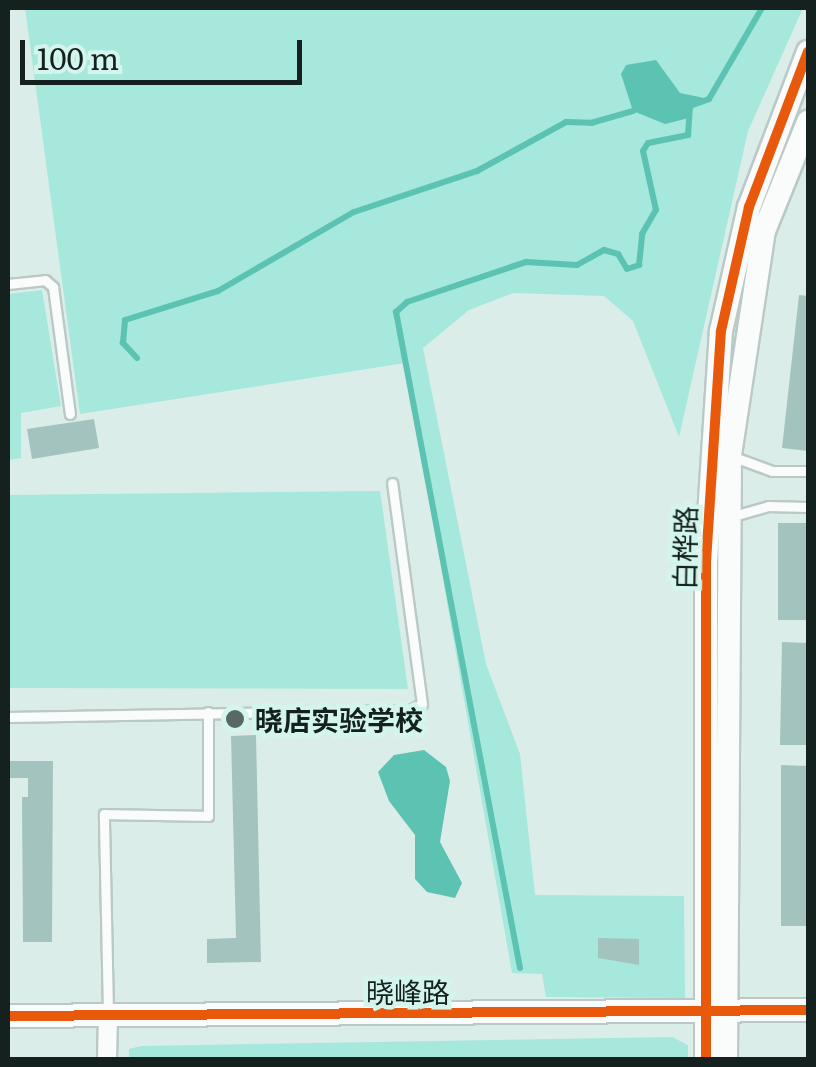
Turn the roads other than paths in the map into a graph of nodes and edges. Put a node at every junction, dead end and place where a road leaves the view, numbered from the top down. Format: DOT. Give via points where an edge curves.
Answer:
graph roads {
  1 [pos="808,52"];
  2 [pos="808,122"];
  3 [pos="8,284"];
  4 [pos="70,414"];
  5 [pos="720,454"];
  6 [pos="808,471"];
  7 [pos="392,483"];
  8 [pos="808,507"];
  9 [pos="718,516"];
  10 [pos="208,712"];
  11 [pos="8,717"];
  12 [pos="808,1010"];
  13 [pos="715,1012"];
  14 [pos="108,1015"];
  15 [pos="8,1016"];
  16 [pos="107,1060"];
  17 [pos="706,1060"];
  18 [pos="726,1060"];
  1 -- 5 [label="street, 白桦路" via="775,127 735,260"];
  2 -- 5 [label="street, 白桦路" via="764,231"];
  3 -- 4 [label="lane" via="45,280 54,287"];
  5 -- 6 [label="lane" via="772,471"];
  5 -- 9 [label="street, 白桦路"];
  7 -- 10 [label="lane" via="422,704 410,710"];
  8 -- 9 [label="lane"];
  9 -- 13 [label="street, 白桦路"];
  10 -- 11 [label="lane"];
  10 -- 14 [label="lane" via="208,816 104,814"];
  12 -- 13 [label="street, 晓峰路"];
  13 -- 14 [label="street, 晓峰路"];
  13 -- 17 [label="street, 白桦路"];
  13 -- 18 [label="street, 白桦路"];
  14 -- 15 [label="street, 晓峰路"];
  14 -- 16 [label="street"];
}
